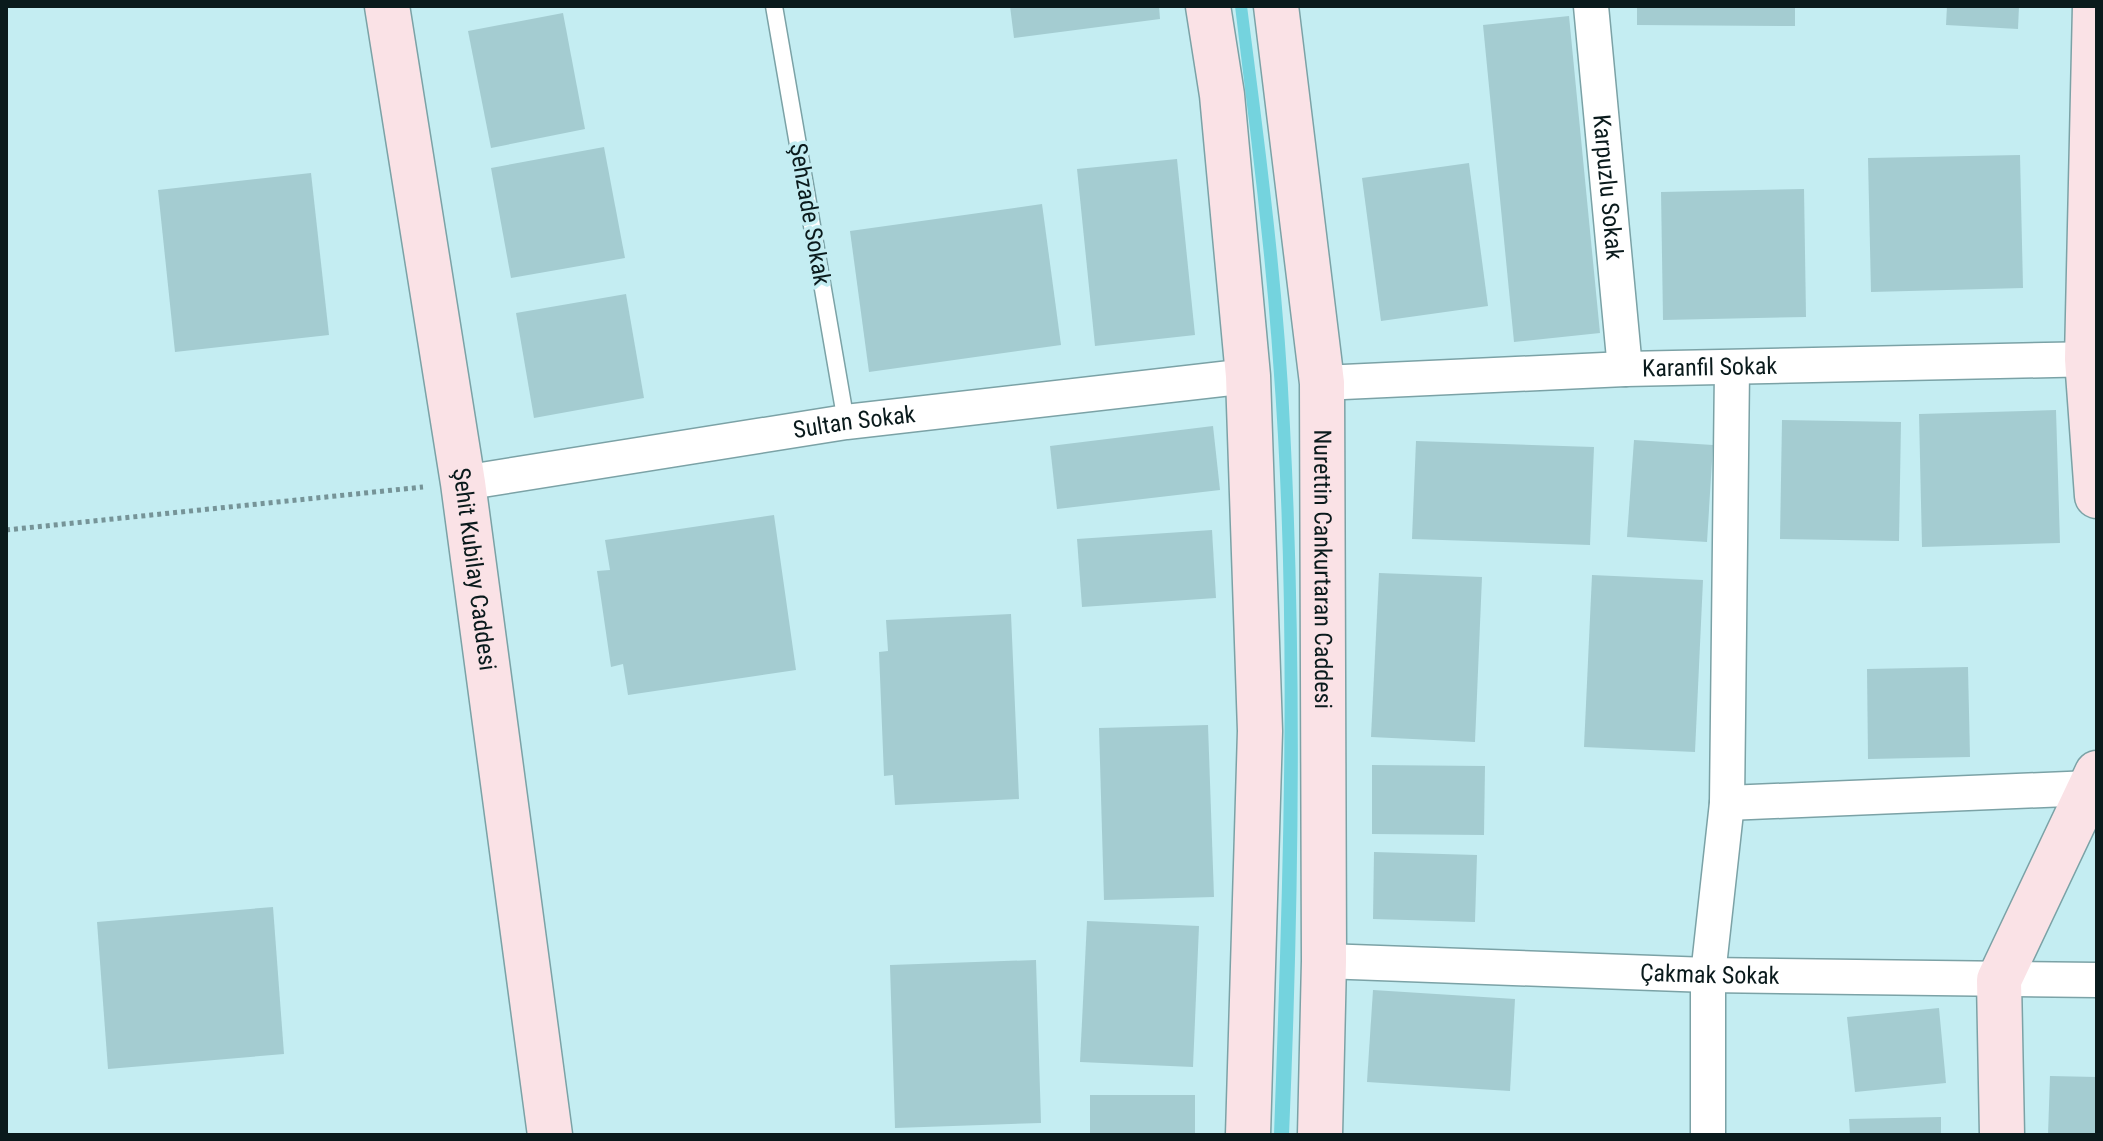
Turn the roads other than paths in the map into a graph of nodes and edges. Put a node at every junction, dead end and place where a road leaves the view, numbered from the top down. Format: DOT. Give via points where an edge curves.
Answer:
graph roads {
  1 [pos="387,6"];
  2 [pos="774,6"];
  3 [pos="1208,6"];
  4 [pos="1276,6"];
  5 [pos="1591,6"];
  6 [pos="2095,6"];
  7 [pos="2092,359"];
  8 [pos="1625,369"];
  9 [pos="1732,369"];
  10 [pos="1248,376"];
  11 [pos="1322,383"];
  12 [pos="846,422"];
  13 [pos="463,483"];
  14 [pos="2097,496"];
  15 [pos="2094,780"];
  16 [pos="1727,803"];
  17 [pos="1324,961"];
  18 [pos="1708,975"];
  19 [pos="1999,980"];
  20 [pos="2097,980"];
  21 [pos="550,1135"];
  22 [pos="1248,1135"];
  23 [pos="1320,1135"];
  24 [pos="1708,1135"];
  25 [pos="2002,1135"];
  1 -- 13 [label="street, Şehit Kubilay Caddesi"];
  2 -- 12 [label="lane, Şehzade Sokak"];
  3 -- 10 [label="street" via="1222,95"];
  4 -- 11 [label="street, Nurettin Cankurtaran Caddesi"];
  5 -- 8 [label="street, Karpuzlu Sokak"];
  6 -- 7 [label="street"];
  7 -- 9 [label="street, Karanfil Sokak"];
  7 -- 14 [label="street"];
  8 -- 9 [label="street, Karanfil Sokak"];
  8 -- 11 [label="street, Karanfil Sokak"];
  9 -- 16 [label="street"];
  10 -- 12 [label="street, Sultan Sokak"];
  10 -- 22 [label="street" via="1260,731"];
  11 -- 17 [label="street, Nurettin Cankurtaran Caddesi"];
  12 -- 13 [label="street, Sultan Sokak"];
  13 -- 21 [label="street, Şehit Kubilay Caddesi"];
  15 -- 16 [label="street"];
  15 -- 19 [label="street"];
  16 -- 18 [label="street"];
  17 -- 18 [label="street, Çakmak Sokak"];
  17 -- 23 [label="street, Nurettin Cankurtaran Caddesi"];
  18 -- 19 [label="street, Çakmak Sokak"];
  18 -- 24 [label="street"];
  19 -- 20 [label="street, Çakmak Sokak"];
  19 -- 25 [label="street"];
}
